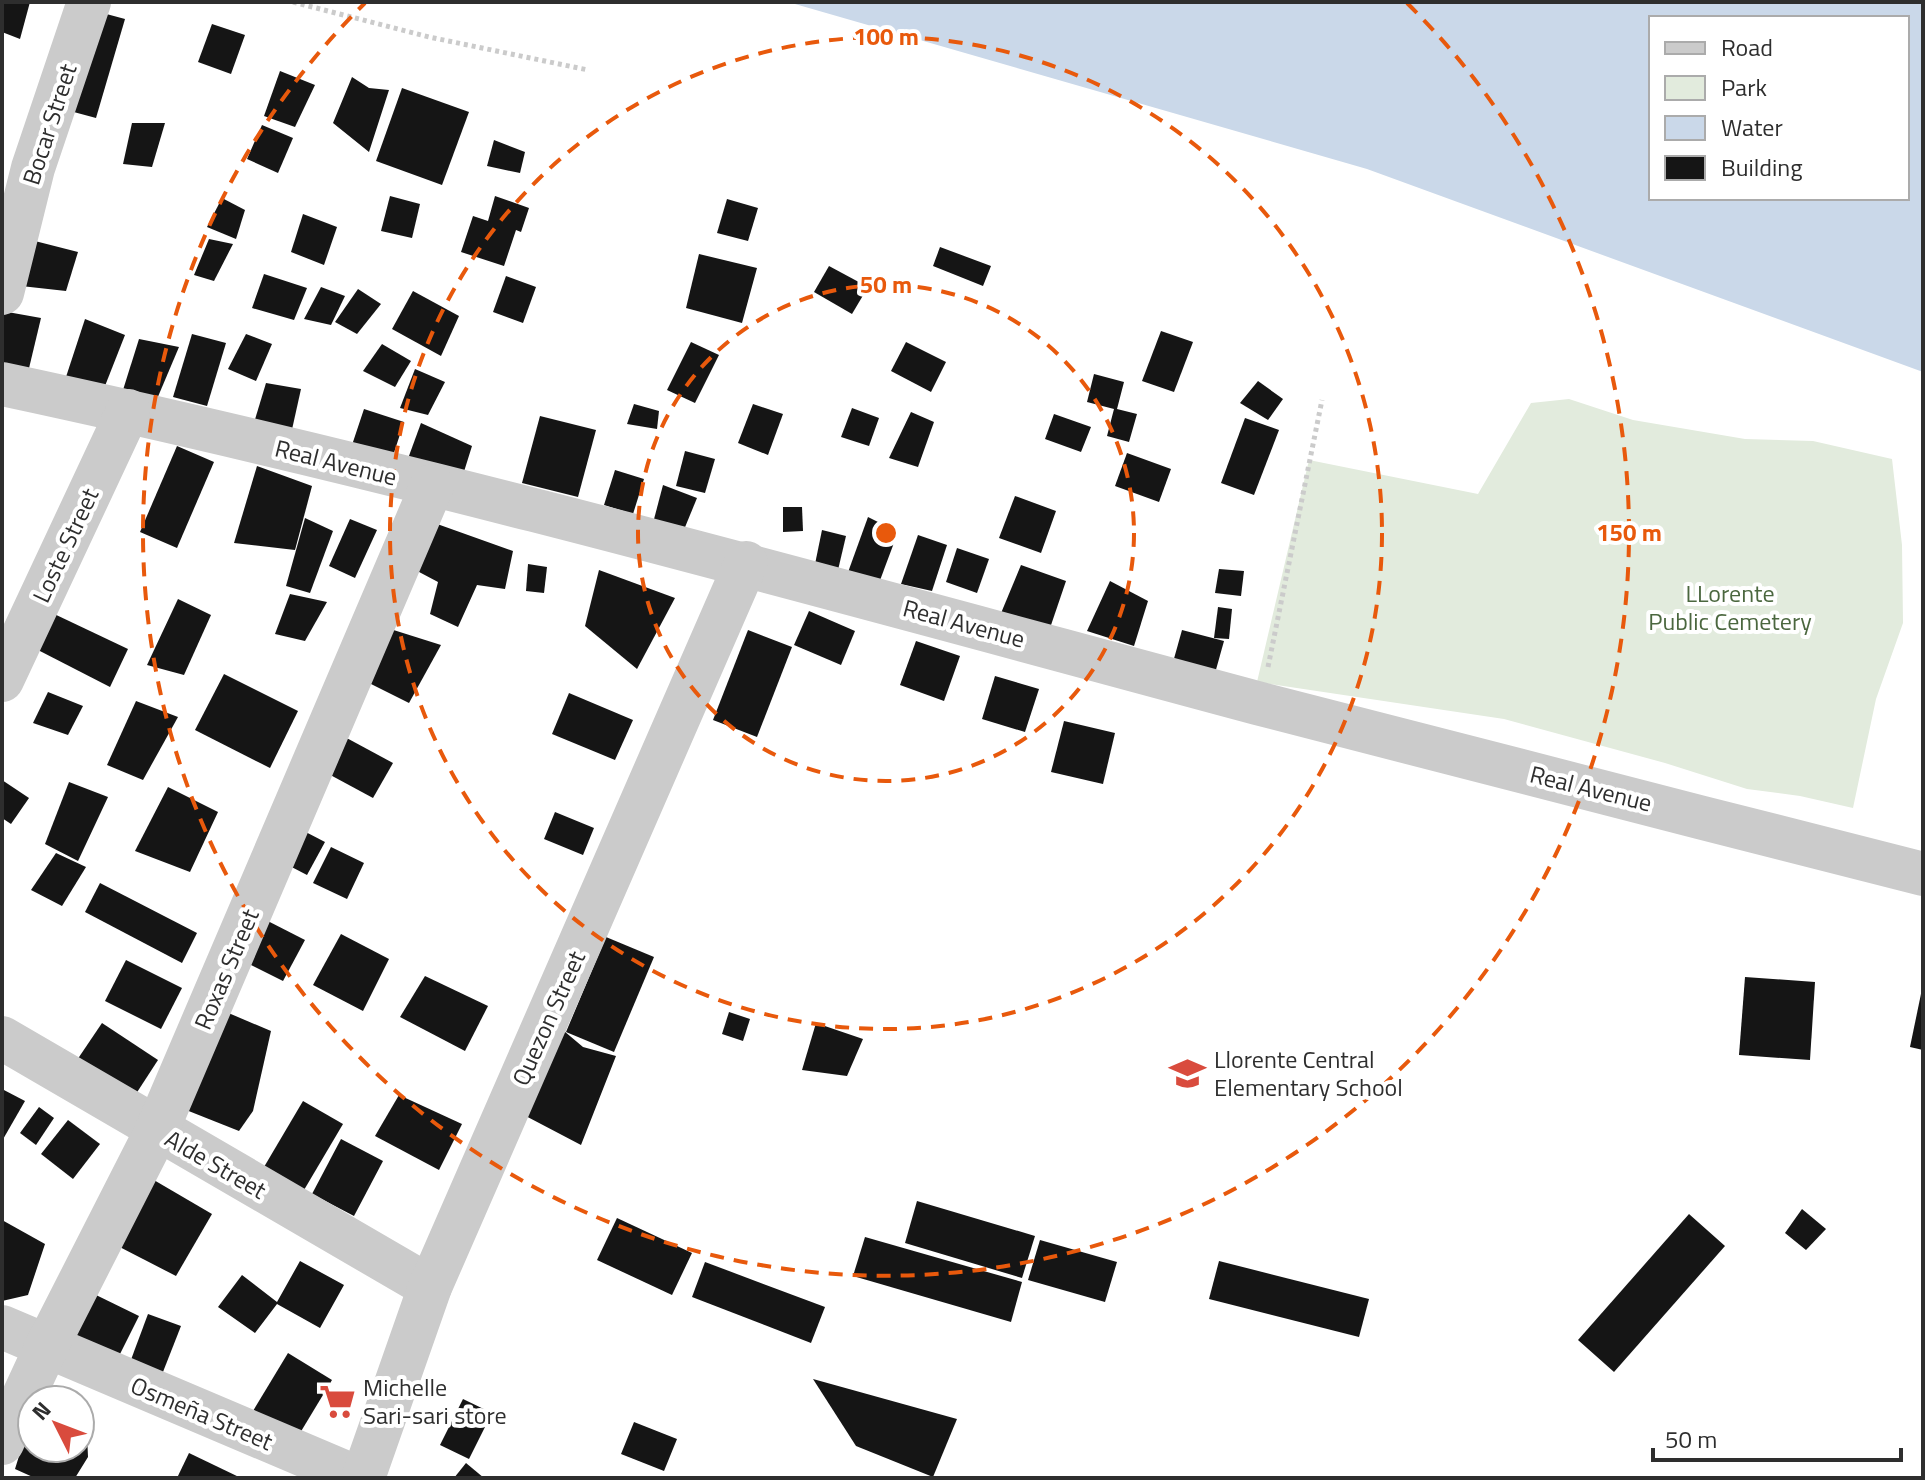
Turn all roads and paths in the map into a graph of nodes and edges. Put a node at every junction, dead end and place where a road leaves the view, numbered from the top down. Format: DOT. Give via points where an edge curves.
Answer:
graph roads {
  1 [pos="89,2"];
  2 [pos="293,2"];
  3 [pos="588,70"];
  4 [pos="2,293"];
  5 [pos="2,384"];
  6 [pos="1322,400"];
  7 [pos="128,411"];
  8 [pos="432,486"];
  9 [pos="746,563"];
  10 [pos="2,680"];
  11 [pos="1260,703"];
  12 [pos="1923,874"];
  13 [pos="2,1038"];
  14 [pos="157,1130"];
  15 [pos="430,1287"];
  16 [pos="2,1327"];
  17 [pos="46,1348"];
  18 [pos="2,1443"];
  19 [pos="360,1478"];
  1 -- 4 [label="street, Bocar Street" via="33,168"];
  2 -- 3 [label="path"];
  5 -- 7 [label="street, Real Avenue"];
  6 -- 11 [label="path"];
  7 -- 8 [label="street, Real Avenue"];
  7 -- 10 [label="street, Loste Street"];
  8 -- 9 [label="street, Real Avenue"];
  8 -- 14 [label="street, Roxas Street"];
  9 -- 11 [label="street, Real Avenue"];
  9 -- 15 [label="street, Quezon Street"];
  11 -- 12 [label="street, Real Avenue"];
  13 -- 14 [label="street, Alde Street"];
  14 -- 15 [label="street, Alde Street"];
  14 -- 17 [label="street, Roxas Street"];
  15 -- 19 [label="street, Quezon Street"];
  16 -- 17 [label="street, Osmeña Street"];
  17 -- 18 [label="street, Roxas Street"];
  17 -- 19 [label="street, Osmeña Street"];
}
